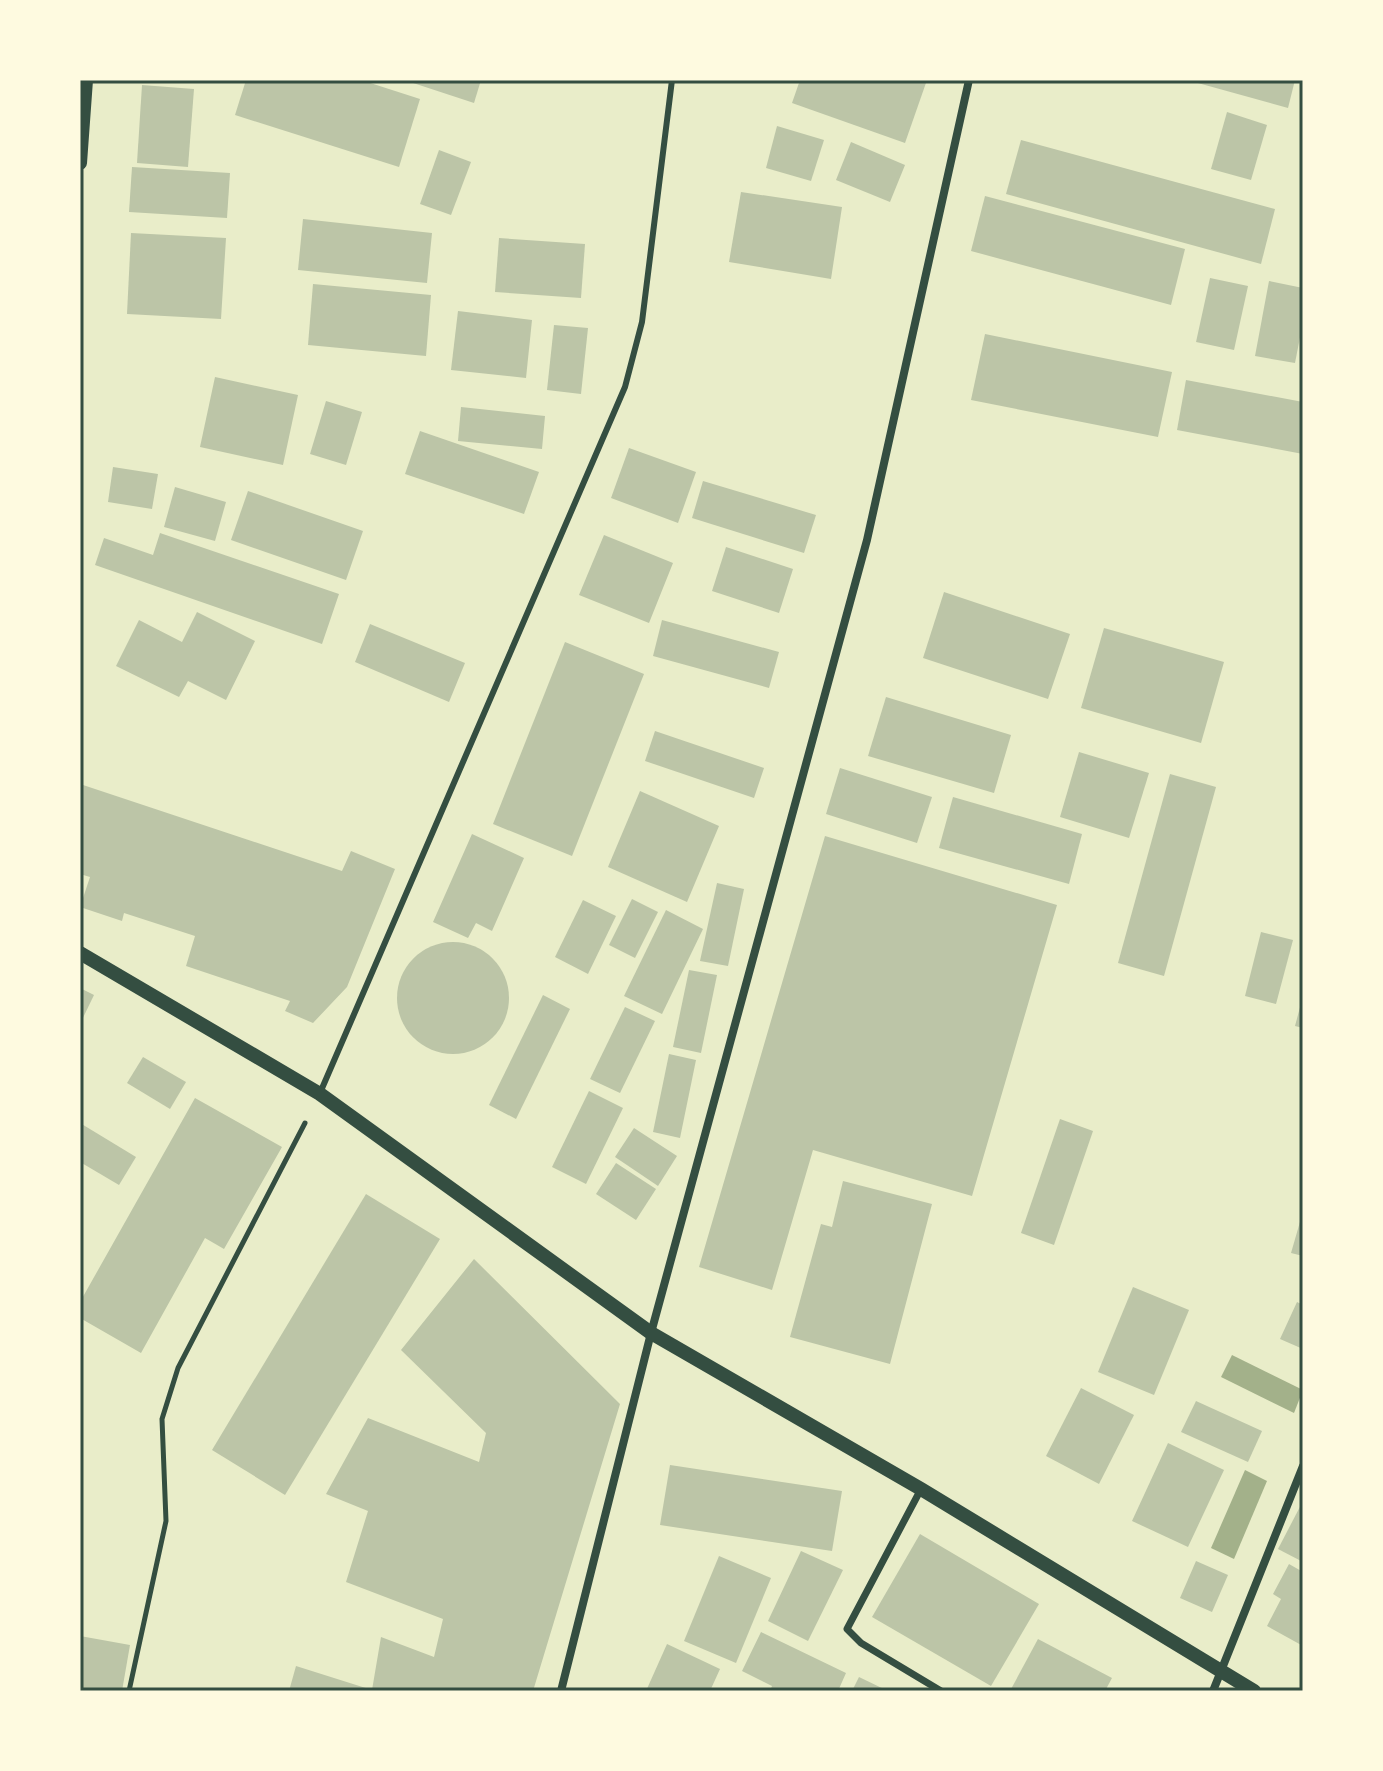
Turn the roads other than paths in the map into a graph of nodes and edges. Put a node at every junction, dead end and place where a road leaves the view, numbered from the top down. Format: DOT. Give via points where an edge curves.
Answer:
graph roads {
  1 [pos="86,80"];
  2 [pos="672,80"];
  3 [pos="969,80"];
  4 [pos="80,163"];
  5 [pos="80,953"];
  6 [pos="320,1094"];
  7 [pos="651,1333"];
  8 [pos="1303,1466"];
  9 [pos="921,1489"];
  10 [pos="1220,1671"];
  11 [pos="561,1691"];
  12 [pos="941,1691"];
  13 [pos="1213,1691"];
  14 [pos="1254,1691"];
  1 -- 4 [label="street"];
  2 -- 6 [label="lane" via="642,322 625,387"];
  3 -- 7 [label="street" via="867,540"];
  5 -- 6 [label="street"];
  6 -- 7 [label="street"];
  7 -- 9 [label="street"];
  7 -- 11 [label="street"];
  8 -- 10 [label="street"];
  9 -- 10 [label="street"];
  9 -- 12 [label="street" via="847,1629"];
  10 -- 13 [label="street"];
  10 -- 14 [label="street"];
}
